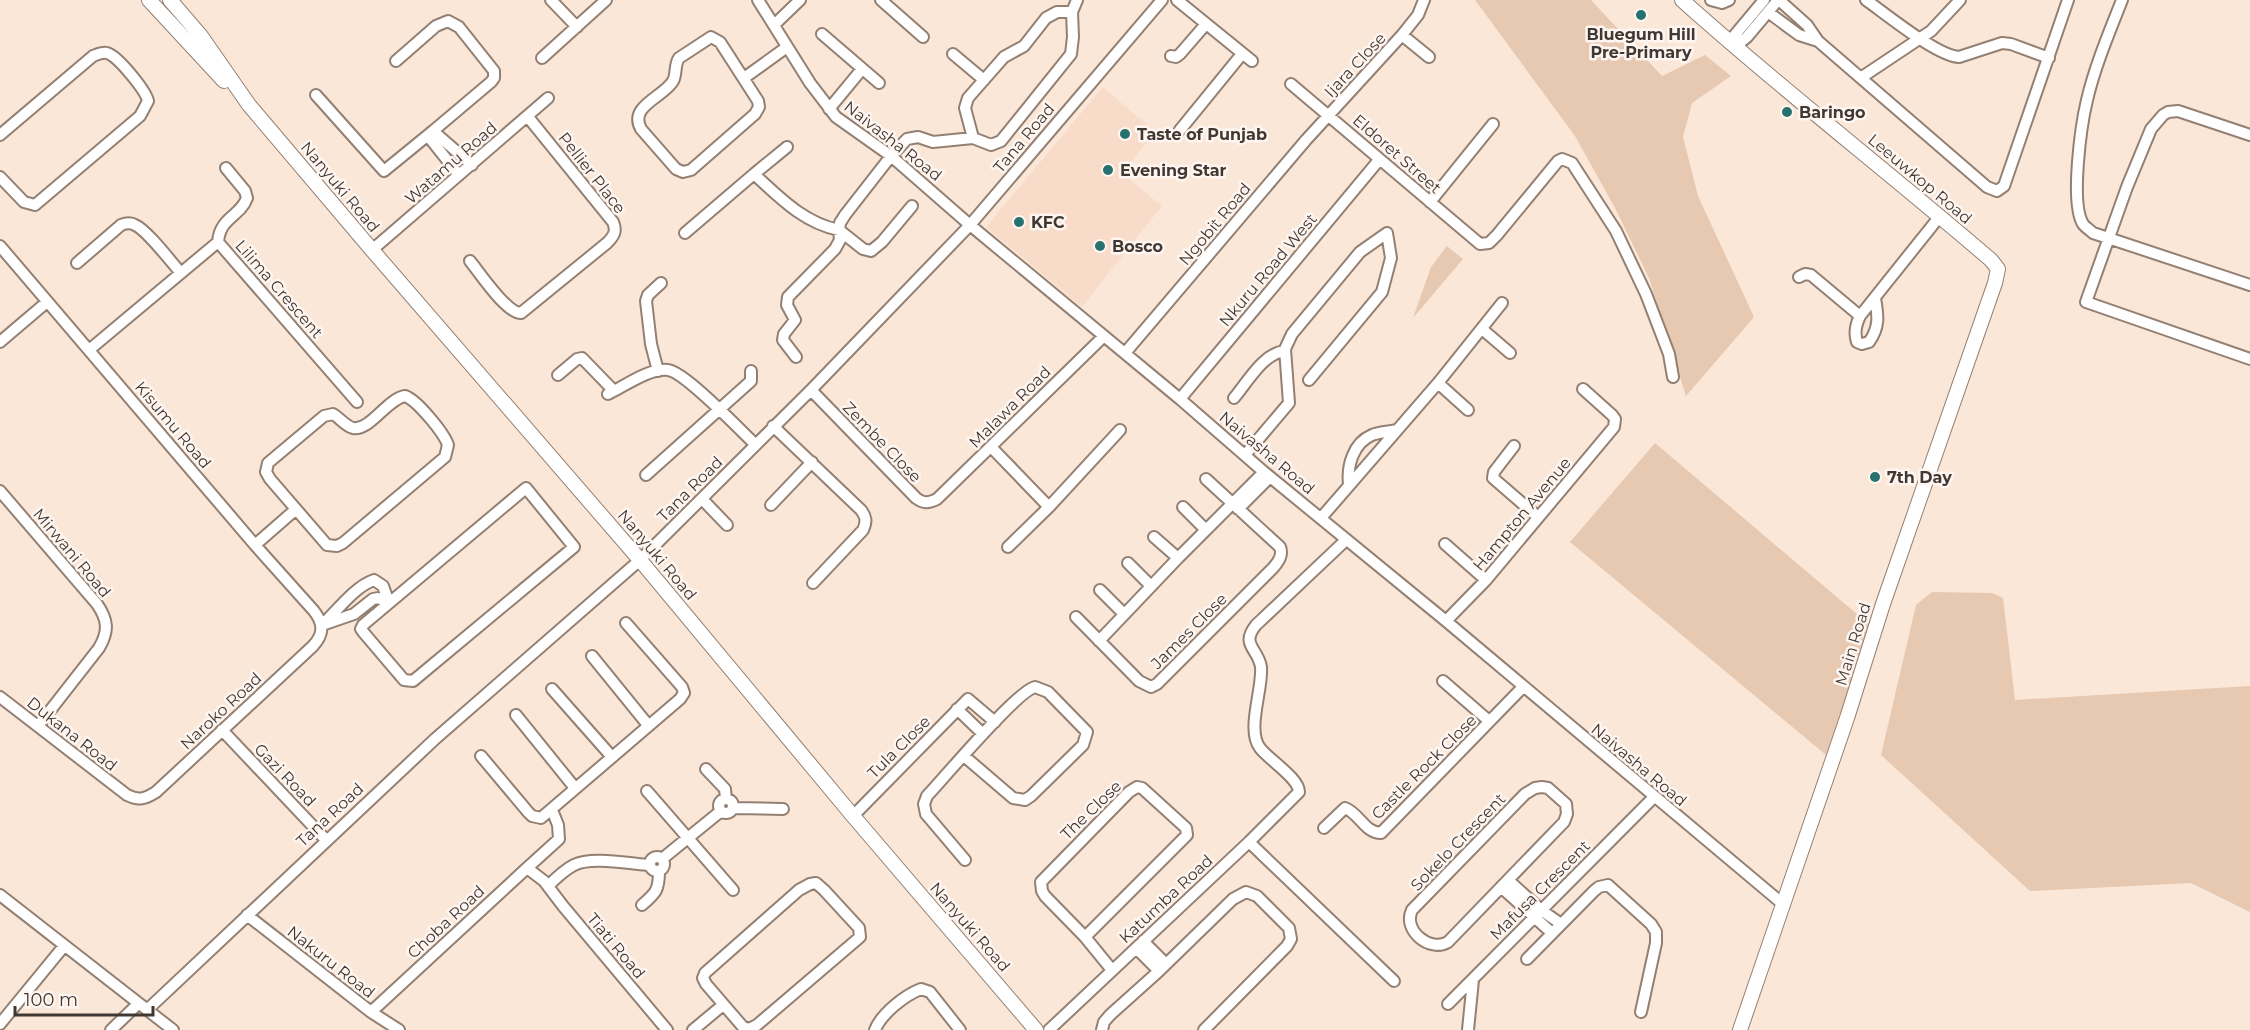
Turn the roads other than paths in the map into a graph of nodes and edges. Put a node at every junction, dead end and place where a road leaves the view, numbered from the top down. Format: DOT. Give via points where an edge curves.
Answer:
graph roads {
  1 [pos="149,0"];
  2 [pos="170,0"];
  3 [pos="551,0"];
  4 [pos="606,0"];
  5 [pos="758,0"];
  6 [pos="800,0"];
  7 [pos="881,0"];
  8 [pos="1077,0"];
  9 [pos="1162,0"];
  10 [pos="1177,0"];
  11 [pos="1424,0"];
  12 [pos="1682,0"];
  13 [pos="1711,0"];
  14 [pos="1729,0"];
  15 [pos="1764,0"];
  16 [pos="1778,0"];
  17 [pos="1866,0"];
  18 [pos="1960,0"];
  19 [pos="2066,0"];
  20 [pos="2122,0"];
  21 [pos="1072,12"];
  22 [pos="1768,12"];
  23 [pos="1206,24"];
  24 [pos="774,25"];
  25 [pos="577,27"];
  26 [pos="822,34"];
  27 [pos="1402,35"];
  28 [pos="923,37"];
  29 [pos="1920,38"];
  30 [pos="1818,41"];
  31 [pos="1732,45"];
  32 [pos="787,47"];
  33 [pos="953,54"];
  34 [pos="1242,54"];
  35 [pos="1171,56"];
  36 [pos="1429,57"];
  37 [pos="542,58"];
  38 [pos="2049,58"];
  39 [pos="396,61"];
  40 [pos="1252,61"];
  41 [pos="862,69"];
  42 [pos="1862,77"];
  43 [pos="744,78"];
  44 [pos="984,80"];
  45 [pos="879,83"];
  46 [pos="1291,84"];
  47 [pos="316,95"];
  48 [pos="548,98"];
  49 [pos="249,105"];
  50 [pos="829,109"];
  51 [pos="1329,115"];
  52 [pos="528,117"];
  53 [pos="1493,124"];
  54 [pos="1180,130"];
  55 [pos="430,133"];
  56 [pos="0,135"];
  57 [pos="2250,135"];
  58 [pos="973,138"];
  59 [pos="787,147"];
  60 [pos="448,152"];
  61 [pos="891,156"];
  62 [pos="1379,160"];
  63 [pos="471,165"];
  64 [pos="226,168"];
  65 [pos="754,174"];
  66 [pos="459,176"];
  67 [pos="1,181"];
  68 [pos="1430,202"];
  69 [pos="912,206"];
  70 [pos="1940,216"];
  71 [pos="970,225"];
  72 [pos="840,231"];
  73 [pos="685,233"];
  74 [pos="2109,237"];
  75 [pos="218,242"];
  76 [pos="0,246"];
  77 [pos="372,250"];
  78 [pos="470,261"];
  79 [pos="77,263"];
  80 [pos="1998,269"];
  81 [pos="181,273"];
  82 [pos="1799,277"];
  83 [pos="661,283"];
  84 [pos="2250,285"];
  85 [pos="1875,298"];
  86 [pos="47,302"];
  87 [pos="1502,303"];
  88 [pos="1860,316"];
  89 [pos="1482,329"];
  90 [pos="1104,336"];
  91 [pos="0,342"];
  92 [pos="89,350"];
  93 [pos="1285,351"];
  94 [pos="1125,353"];
  95 [pos="1510,353"];
  96 [pos="796,357"];
  97 [pos="2250,359"];
  98 [pos="751,370"];
  99 [pos="658,371"];
  100 [pos="558,375"];
  101 [pos="1673,377"];
  102 [pos="1309,380"];
  103 [pos="1438,383"];
  104 [pos="1582,389"];
  105 [pos="811,390"];
  106 [pos="1233,398"];
  107 [pos="1180,399"];
  108 [pos="357,402"];
  109 [pos="717,409"];
  110 [pos="1468,410"];
  111 [pos="773,426"];
  112 [pos="1120,430"];
  113 [pos="1396,430"];
  114 [pos="755,444"];
  115 [pos="1514,446"];
  116 [pos="992,448"];
  117 [pos="1245,455"];
  118 [pos="812,462"];
  119 [pos="646,475"];
  120 [pos="1267,475"];
  121 [pos="1206,479"];
  122 [pos="1349,484"];
  123 [pos="0,491"];
  124 [pos="702,499"];
  125 [pos="937,499"];
  126 [pos="771,505"];
  127 [pos="1049,507"];
  128 [pos="1183,507"];
  129 [pos="1235,507"];
  130 [pos="295,510"];
  131 [pos="1321,518"];
  132 [pos="1538,518"];
  133 [pos="727,525"];
  134 [pos="1206,530"];
  135 [pos="1154,537"];
  136 [pos="1346,540"];
  137 [pos="1445,544"];
  138 [pos="255,545"];
  139 [pos="1008,547"];
  140 [pos="1178,558"];
  141 [pos="640,560"];
  142 [pos="1128,563"];
  143 [pos="1486,580"];
  144 [pos="813,583"];
  145 [pos="1151,586"];
  146 [pos="1100,590"];
  147 [pos="389,603"];
  148 [pos="1124,614"];
  149 [pos="1076,617"];
  150 [pos="1446,621"];
  151 [pos="626,623"];
  152 [pos="322,625"];
  153 [pos="1099,641"];
  154 [pos="592,656"];
  155 [pos="1443,681"];
  156 [pos="1523,687"];
  157 [pos="552,689"];
  158 [pos="0,697"];
  159 [pos="957,709"];
  160 [pos="516,715"];
  161 [pos="1490,721"];
  162 [pos="995,722"];
  163 [pos="648,725"];
  164 [pos="38,726"];
  165 [pos="222,730"];
  166 [pos="983,734"];
  167 [pos="482,756"];
  168 [pos="964,756"];
  169 [pos="612,757"];
  170 [pos="706,769"];
  171 [pos="575,788"];
  172 [pos="648,791"];
  173 [pos="127,795"];
  174 [pos="1654,797"];
  175 [pos="730,803"];
  176 [pos="783,809"];
  177 [pos="552,810"];
  178 [pos="853,816"];
  179 [pos="1324,828"];
  180 [pos="688,838"];
  181 [pos="326,840"];
  182 [pos="1250,842"];
  183 [pos="965,860"];
  184 [pos="527,868"];
  185 [pos="655,868"];
  186 [pos="546,883"];
  187 [pos="1504,884"];
  188 [pos="734,890"];
  189 [pos="0,895"];
  190 [pos="642,905"];
  191 [pos="1784,905"];
  192 [pos="1537,914"];
  193 [pos="247,915"];
  194 [pos="1561,924"];
  195 [pos="1552,933"];
  196 [pos="1084,937"];
  197 [pos="1139,944"];
  198 [pos="64,946"];
  199 [pos="1527,959"];
  200 [pos="1162,967"];
  201 [pos="1112,970"];
  202 [pos="1473,980"];
  203 [pos="1394,981"];
  204 [pos="1448,1004"];
  205 [pos="723,1005"];
  206 [pos="143,1007"];
  207 [pos="371,1012"];
  208 [pos="1641,1012"];
  209 [pos="0,1023"];
  210 [pos="111,1030"];
  211 [pos="173,1030"];
  212 [pos="399,1030"];
  213 [pos="667,1030"];
  214 [pos="693,1030"];
  215 [pos="875,1030"];
  216 [pos="960,1030"];
  217 [pos="1036,1030"];
  218 [pos="1049,1030"];
  219 [pos="1102,1030"];
  220 [pos="1204,1030"];
  221 [pos="1468,1030"];
  222 [pos="1740,1030"];
  1 -- 49 [label="street, Nanyuki Road"];
  2 -- 49 [label="street, Nanyuki Road" via="201,36"];
  3 -- 25 [label="street"];
  4 -- 25 [label="street"];
  5 -- 24 [label="street, Naivasha Road"];
  6 -- 24 [label="street"];
  7 -- 28 [label="street"];
  8 -- 21 [label="street"];
  9 -- 71 [label="street, Tana Road"];
  10 -- 23 [label="street"];
  11 -- 27 [label="street, Ijara Close"];
  12 -- 31 [label="street, Leeuwkop Road"];
  13 -- 14 [label="street"];
  15 -- 31 [label="street"];
  16 -- 22 [label="street"];
  16 -- 30 [label="street" via="1807,25"];
  17 -- 29 [label="street"];
  18 -- 29 [label="street"];
  19 -- 38 [label="street"];
  20 -- 74 [label="street" via="2087,100 2078,179 2078,207 2083,223 2093,233"];
  21 -- 44 [label="street" via="1057,12 1046,18 1024,46 1008,54"];
  21 -- 58 [label="street" via="1073,46 1068,59 1001,141 991,145"];
  22 -- 30 [label="street" via="1799,35"];
  22 -- 31 [label="street" via="1747,37"];
  23 -- 34 [label="street"];
  23 -- 35 [label="street" via="1178,56"];
  24 -- 32 [label="street, Naivasha Road"];
  25 -- 37 [label="street"];
  26 -- 41 [label="street"];
  27 -- 36 [label="street"];
  27 -- 51 [label="street, Ijara Close"];
  29 -- 38 [label="street" via="1955,57 2002,43"];
  29 -- 42 [label="street"];
  30 -- 42 [label="street"];
  31 -- 70 [label="street, Leeuwkop Road"];
  32 -- 43 [label="street"];
  32 -- 50 [label="street, Naivasha Road"];
  33 -- 44 [label="street"];
  34 -- 40 [label="street"];
  34 -- 54 [label="street"];
  38 -- 42 [label="street" via="2004,186 1997,191 1987,187"];
  39 -- 55 [label="street" via="436,26 448,21 459,27 494,71 491,82"];
  41 -- 45 [label="street"];
  41 -- 50 [label="street"];
  43 -- 43 [label="street" via="718,40 708,38 679,58 673,81 642,108 639,125 676,169 687,172 758,111 759,101"];
  44 -- 58 [label="street" via="965,105"];
  46 -- 51 [label="street, Eldoret Street"];
  47 -- 55 [label="street" via="384,171"];
  48 -- 52 [label="street, Watamu Road"];
  49 -- 77 [label="street, Nanyuki Road"];
  50 -- 61 [label="street, Naivasha Road"];
  51 -- 62 [label="street, Eldoret Street"];
  51 -- 94 [label="street, Ngobit Road"];
  52 -- 63 [label="street, Watamu Road"];
  52 -- 78 [label="street, Pellier Place" via="613,222 615,231 608,243 525,311 516,313"];
  53 -- 68 [label="street"];
  55 -- 60 [label="street"];
  56 -- 67 [label="street" via="100,53 114,57 148,101 140,116 39,203 24,202"];
  57 -- 74 [label="street" via="2173,111 2157,119"];
  58 -- 61 [label="street" via="933,142 915,137 907,139"];
  59 -- 65 [label="street"];
  60 -- 63 [label="street"];
  60 -- 66 [label="street"];
  61 -- 71 [label="street, Naivasha Road"];
  61 -- 72 [label="street" via="845,215"];
  62 -- 68 [label="street, Eldoret Street"];
  62 -- 107 [label="street, Nkuru Road West"];
  63 -- 66 [label="street, Watamu Road"];
  64 -- 75 [label="street" via="247,198 224,224"];
  65 -- 72 [label="street" via="794,210 817,225"];
  65 -- 73 [label="street"];
  66 -- 77 [label="street, Watamu Road"];
  68 -- 101 [label="street, Eldoret Street" via="1484,245 1497,235 1554,164 1562,159 1569,161 1616,231 1670,354"];
  69 -- 72 [label="street" via="872,251 863,249"];
  70 -- 80 [label="street, Leeuwkop Road"];
  70 -- 85 [label="street"];
  71 -- 90 [label="street, Naivasha Road"];
  71 -- 105 [label="street, Tana Road"];
  72 -- 96 [label="street" via="835,249 788,297 787,305 795,320 783,340"];
  74 -- 84 [label="street"];
  74 -- 97 [label="street" via="2086,302"];
  75 -- 81 [label="street, Lilima Crescent"];
  75 -- 108 [label="street, Lilima Crescent"];
  76 -- 86 [label="street, Kisumu Road"];
  77 -- 141 [label="street, Nanyuki Road"];
  79 -- 81 [label="street" via="121,225 130,223 143,231"];
  80 -- 191 [label="street, Main Road"];
  81 -- 92 [label="street, Lilima Crescent"];
  82 -- 88 [label="street" via="1811,275"];
  83 -- 99 [label="street" via="646,301"];
  85 -- 88 [label="street"];
  85 -- 88 [label="street" via="1878,320 1873,336 1864,344 1856,340"];
  86 -- 91 [label="street"];
  86 -- 92 [label="street, Kisumu Road"];
  87 -- 89 [label="street"];
  89 -- 95 [label="street"];
  89 -- 103 [label="street"];
  90 -- 94 [label="street, Naivasha Road"];
  90 -- 116 [label="street, Malawa Road"];
  92 -- 138 [label="street, Kisumu Road"];
  93 -- 102 [label="street" via="1292,334 1353,260 1387,233 1391,258 1382,292"];
  93 -- 106 [label="street" via="1266,360"];
  93 -- 117 [label="street" via="1289,403"];
  94 -- 107 [label="street, Naivasha Road"];
  98 -- 109 [label="street" via="750,381"];
  99 -- 100 [label="street" via="611,393 582,358"];
  99 -- 109 [label="street" via="675,372"];
  103 -- 110 [label="street"];
  103 -- 113 [label="street"];
  104 -- 132 [label="street, Hampton Avenue" via="1612,415 1615,423"];
  105 -- 111 [label="street, Tana Road"];
  105 -- 125 [label="street, Zembe Close" via="916,498 927,503"];
  107 -- 117 [label="street, Naivasha Road"];
  109 -- 114 [label="street"];
  109 -- 119 [label="street"];
  111 -- 114 [label="street, Tana Road"];
  111 -- 118 [label="street"];
  112 -- 127 [label="street"];
  113 -- 122 [label="street"];
  113 -- 122 [label="street" via="1374,434 1360,445 1349,463"];
  114 -- 124 [label="street, Tana Road"];
  115 -- 132 [label="street" via="1493,478"];
  116 -- 125 [label="street, Malawa Road"];
  116 -- 127 [label="street"];
  117 -- 120 [label="street, Naivasha Road"];
  118 -- 126 [label="street"];
  118 -- 144 [label="street" via="861,510 867,523"];
  120 -- 129 [label="street"];
  120 -- 131 [label="street, Naivasha Road"];
  121 -- 129 [label="street"];
  122 -- 131 [label="street"];
  123 -- 164 [label="street, Mirwani Road" via="97,604 107,623 99,648"];
  124 -- 133 [label="street"];
  124 -- 141 [label="street, Tana Road"];
  127 -- 139 [label="street"];
  128 -- 134 [label="street"];
  129 -- 134 [label="street"];
  129 -- 153 [label="street, James Close" via="1280,546 1280,557 1157,684 1145,686"];
  130 -- 130 [label="street" via="327,544 337,546 441,460 448,449 447,441 414,401 405,396 359,428 333,414 324,416 266,468"];
  130 -- 138 [label="street"];
  131 -- 136 [label="street, Naivasha Road"];
  132 -- 143 [label="street, Hampton Avenue"];
  134 -- 140 [label="street"];
  135 -- 140 [label="street"];
  136 -- 150 [label="street, Naivasha Road"];
  136 -- 182 [label="street, Katumba Road" via="1249,635 1261,667 1256,741 1299,788 1294,799"];
  137 -- 143 [label="street"];
  138 -- 152 [label="street, Kisumu Road"];
  140 -- 145 [label="street"];
  141 -- 178 [label="street, Nanyuki Road"];
  141 -- 181 [label="street, Tana Road"];
  142 -- 145 [label="street"];
  143 -- 150 [label="street, Hampton Avenue"];
  145 -- 148 [label="street"];
  146 -- 148 [label="street"];
  147 -- 147 [label="street" via="526,488 574,547 413,681 404,680 361,629"];
  147 -- 152 [label="street" via="373,599 354,614"];
  147 -- 152 [label="street, Naroko Road" via="383,586 374,580"];
  148 -- 153 [label="street"];
  149 -- 153 [label="street"];
  150 -- 156 [label="street, Naivasha Road"];
  151 -- 163 [label="street" via="683,689 680,699"];
  152 -- 165 [label="street, Naroko Road" via="313,646"];
  154 -- 163 [label="street"];
  155 -- 161 [label="street, Castle Rock Close"];
  156 -- 161 [label="street, Castle Rock Close"];
  156 -- 174 [label="street, Naivasha Road"];
  157 -- 169 [label="street"];
  158 -- 164 [label="street, Dukana Road"];
  159 -- 162 [label="street, Tula Close" via="968,699"];
  159 -- 166 [label="street"];
  159 -- 178 [label="street, Tula Close"];
  160 -- 171 [label="street"];
  161 -- 179 [label="street, Castle Rock Close" via="1381,833 1374,832 1345,808"];
  162 -- 166 [label="street"];
  162 -- 168 [label="street" via="1030,688 1041,688 1083,726 1087,735 1080,747 1025,800 1013,798"];
  163 -- 169 [label="street"];
  164 -- 173 [label="street, Dukana Road"];
  165 -- 173 [label="street, Naroko Road" via="150,796 140,800"];
  165 -- 181 [label="street, Gazi Road"];
  166 -- 168 [label="street"];
  167 -- 177 [label="street" via="532,816 541,818"];
  168 -- 183 [label="street" via="927,796 924,807"];
  169 -- 171 [label="street"];
  170 -- 175 [label="street" via="725,789"];
  171 -- 177 [label="street"];
  172 -- 180 [label="street"];
  174 -- 191 [label="street, Naivasha Road"];
  174 -- 192 [label="street, Mafusa Crescent"];
  175 -- 176 [label="street"];
  175 -- 180 [label="street" via="719,805 721,811"];
  177 -- 184 [label="street, Choba Road" via="559,839"];
  178 -- 217 [label="street, Nanyuki Road"];
  180 -- 185 [label="street" via="662,859 656,858"];
  180 -- 188 [label="street"];
  181 -- 193 [label="street, Tana Road"];
  182 -- 197 [label="street, Katumba Road"];
  182 -- 203 [label="street"];
  184 -- 186 [label="street"];
  184 -- 207 [label="street, Choba Road"];
  185 -- 186 [label="street" via="579,863"];
  185 -- 190 [label="street" via="657,891"];
  186 -- 213 [label="street, Tiati Road"];
  187 -- 187 [label="street, Sokelo Crescent" via="1566,819 1566,804 1548,788 1535,788 1525,794 1412,910 1410,926 1426,942 1444,944"];
  187 -- 192 [label="street"];
  189 -- 198 [label="street"];
  191 -- 222 [label="street, Main Road"];
  192 -- 194 [label="street"];
  192 -- 195 [label="street"];
  192 -- 202 [label="street, Mafusa Crescent"];
  193 -- 206 [label="street, Tana Road"];
  193 -- 207 [label="street, Nakuru Road"];
  194 -- 195 [label="street"];
  194 -- 208 [label="street" via="1599,886 1608,885 1651,924 1656,943"];
  195 -- 199 [label="street"];
  196 -- 196 [label="street, The Close" via="1187,835 1186,828 1142,788 1129,792 1041,882 1045,896"];
  196 -- 201 [label="street, The Close"];
  197 -- 200 [label="street"];
  197 -- 201 [label="street, Katumba Road"];
  198 -- 206 [label="street"];
  198 -- 209 [label="street"];
  200 -- 219 [label="street" via="1110,1015"];
  200 -- 220 [label="street" via="1233,899 1249,891 1291,932 1287,946"];
  201 -- 218 [label="street, Katumba Road"];
  202 -- 204 [label="street, Mafusa Crescent"];
  202 -- 221 [label="street"];
  205 -- 205 [label="street" via="742,1027 752,1029 858,940 861,930 821,886 804,886 705,973 704,981"];
  205 -- 214 [label="street"];
  206 -- 210 [label="street, Tana Road"];
  206 -- 211 [label="street"];
  207 -- 212 [label="street, Nakuru Road"];
  215 -- 216 [label="street" via="886,1015 921,989 933,995"];
}
